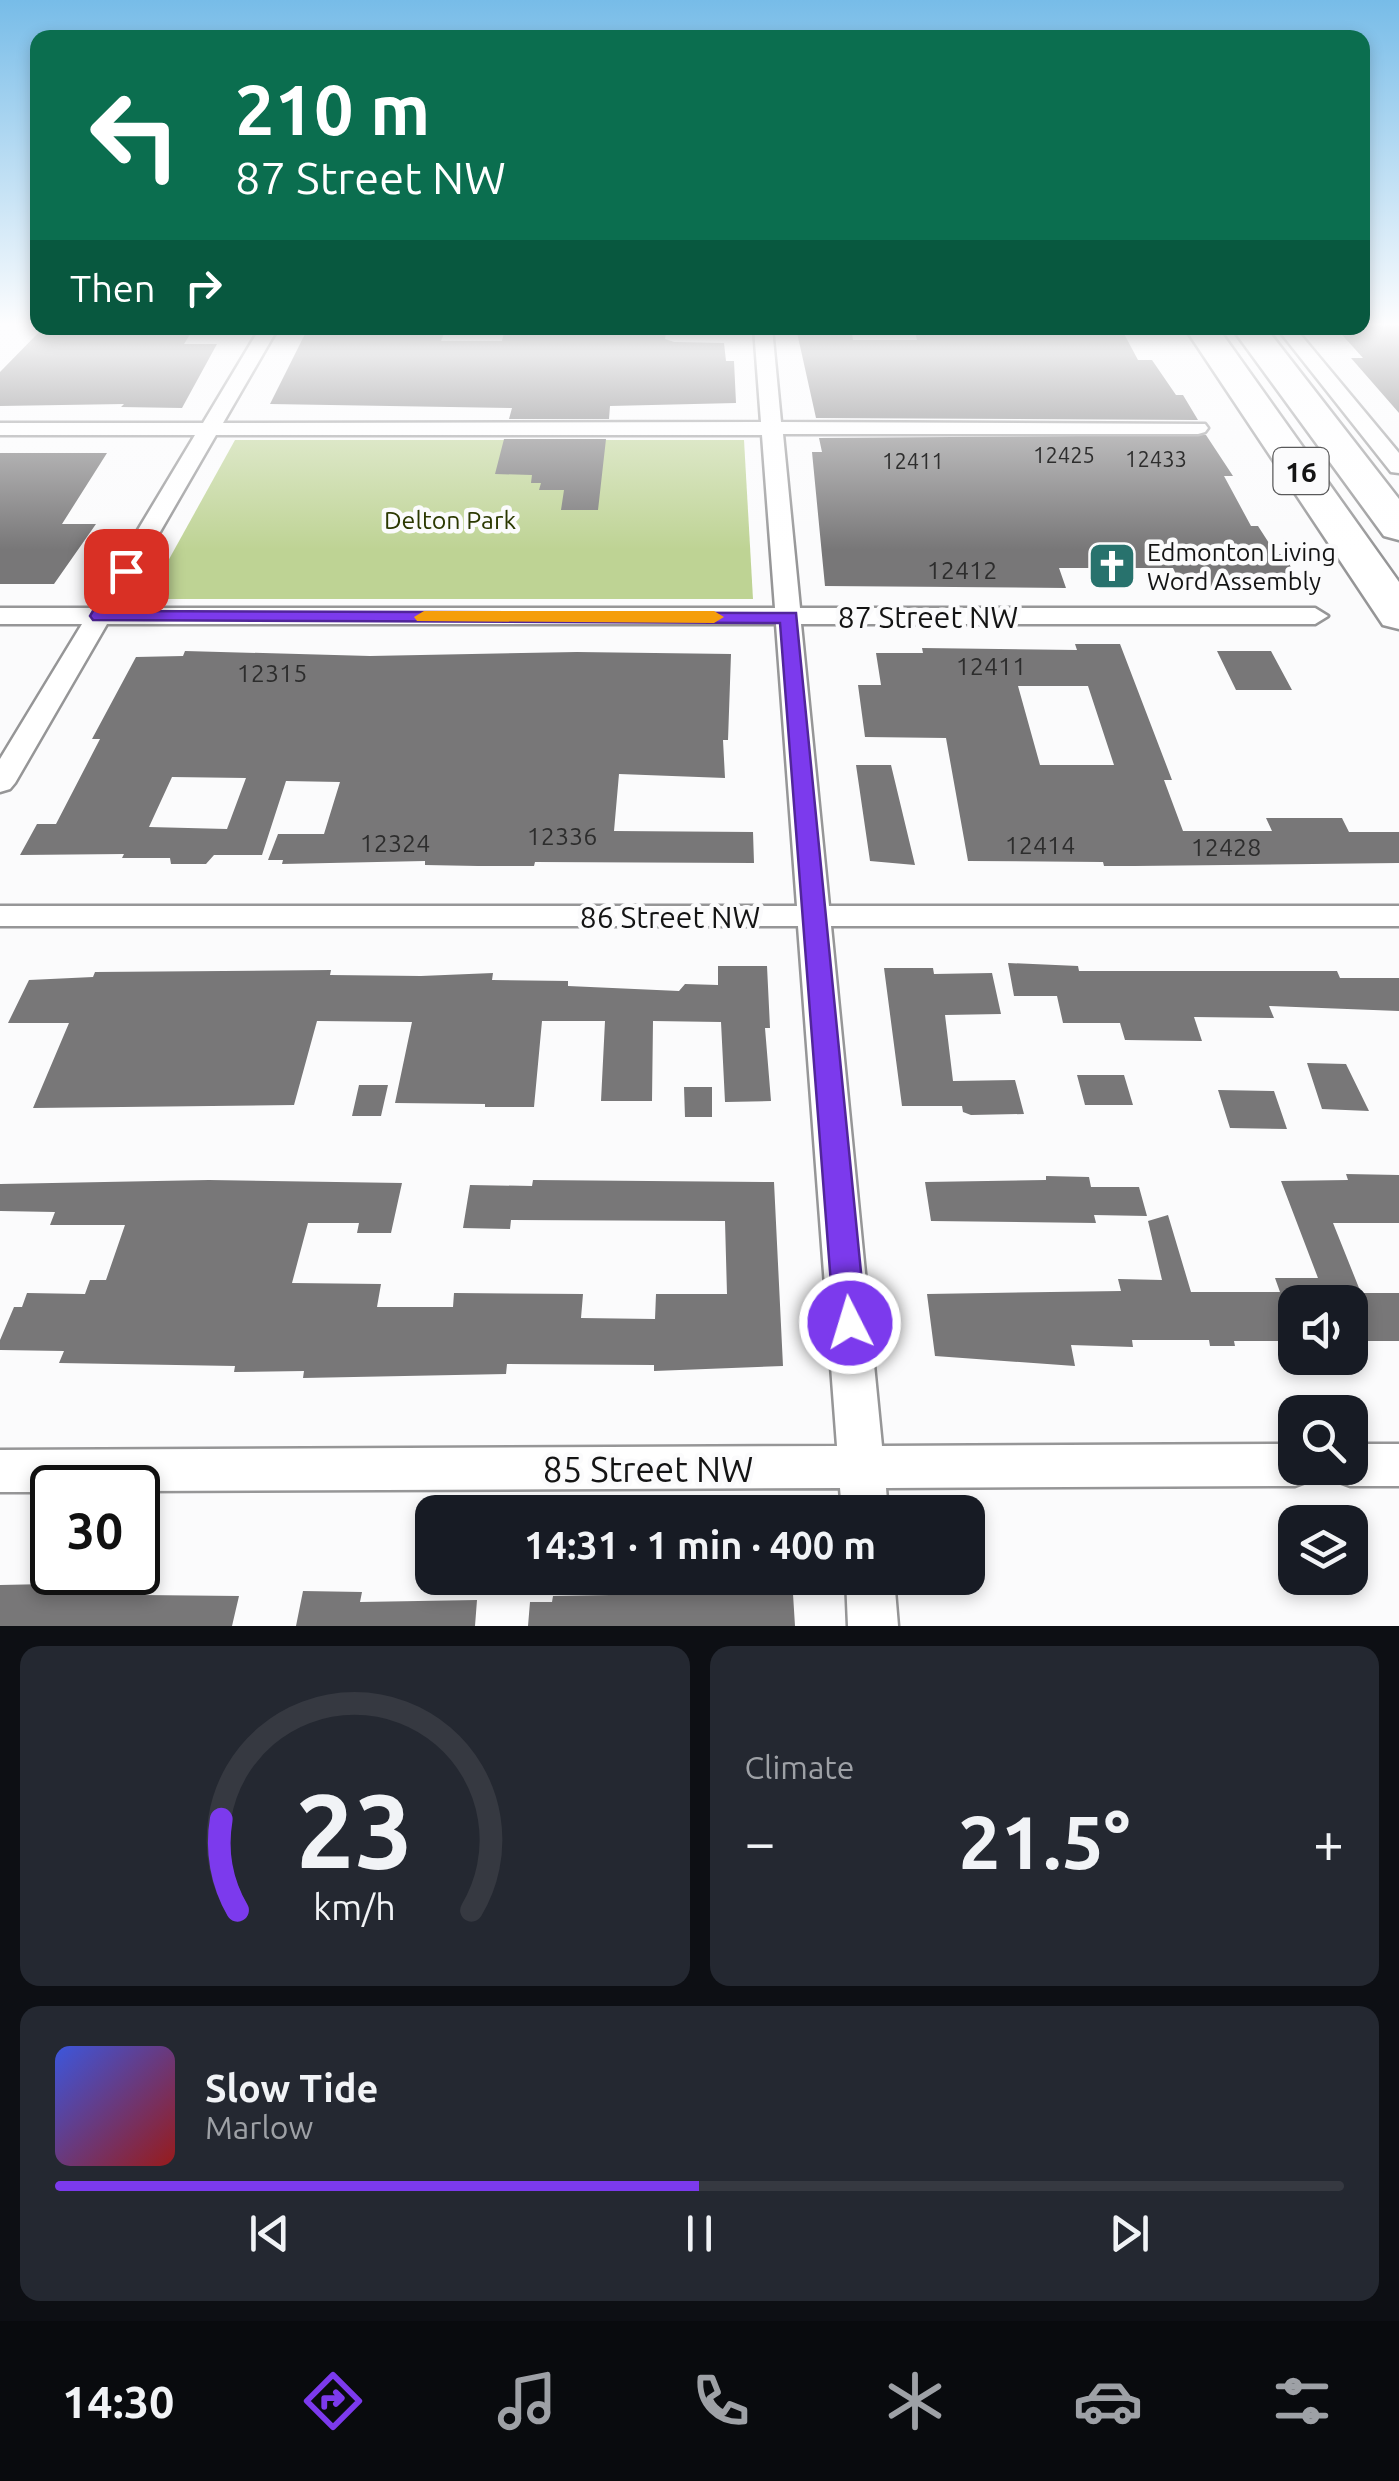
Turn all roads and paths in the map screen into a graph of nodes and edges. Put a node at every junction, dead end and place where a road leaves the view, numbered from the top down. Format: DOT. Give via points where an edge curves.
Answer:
graph roads {
  1 [pos="228,398"];
  2 [pos="770,398"];
  3 [pos="1250,398"];
  4 [pos="1302,398"];
  5 [pos="1343,398"];
  6 [pos="773,428"];
  7 [pos="1198,428"];
  8 [pos="0,429"];
  9 [pos="210,429"];
  10 [pos="1399,467"];
  11 [pos="1399,527"];
  12 [pos="1399,614"];
  13 [pos="0,616"];
  14 [pos="99,616"];
  15 [pos="1315,616"];
  16 [pos="790,617"];
  17 [pos="0,783"];
  18 [pos="0,916"];
  19 [pos="1399,916"];
  20 [pos="814,917"];
  21 [pos="1368,1465"];
  22 [pos="1399,1465"];
  23 [pos="1278,1466"];
  24 [pos="0,1471"];
  25 [pos="864,1490"];
  26 [pos="871,1595"];
  27 [pos="873,1626"];
  1 -- 9 [label="street"];
  2 -- 6 [label="street"];
  3 -- 12 [label="highway, 16"];
  4 -- 11 [label="highway, 16"];
  5 -- 10 [label="street"];
  6 -- 7 [label="street"];
  6 -- 9 [label="street"];
  6 -- 16 [label="street"];
  8 -- 9 [label="street"];
  9 -- 14 [label="street"];
  13 -- 14 [label="street, 87 Street NW"];
  14 -- 16 [label="street, 87 Street NW"];
  14 -- 17 [label="street"];
  15 -- 16 [label="street, 87 Street NW"];
  16 -- 20 [label="street"];
  18 -- 20 [label="street, 86 Street NW"];
  19 -- 20 [label="street, 86 Street NW"];
  20 -- 25 [label="street"];
  21 -- 22 [label="street"];
  23 -- 25 [label="street, 85 Street NW"];
  24 -- 25 [label="street, 85 Street NW"];
  26 -- 27 [label="street"];
}
